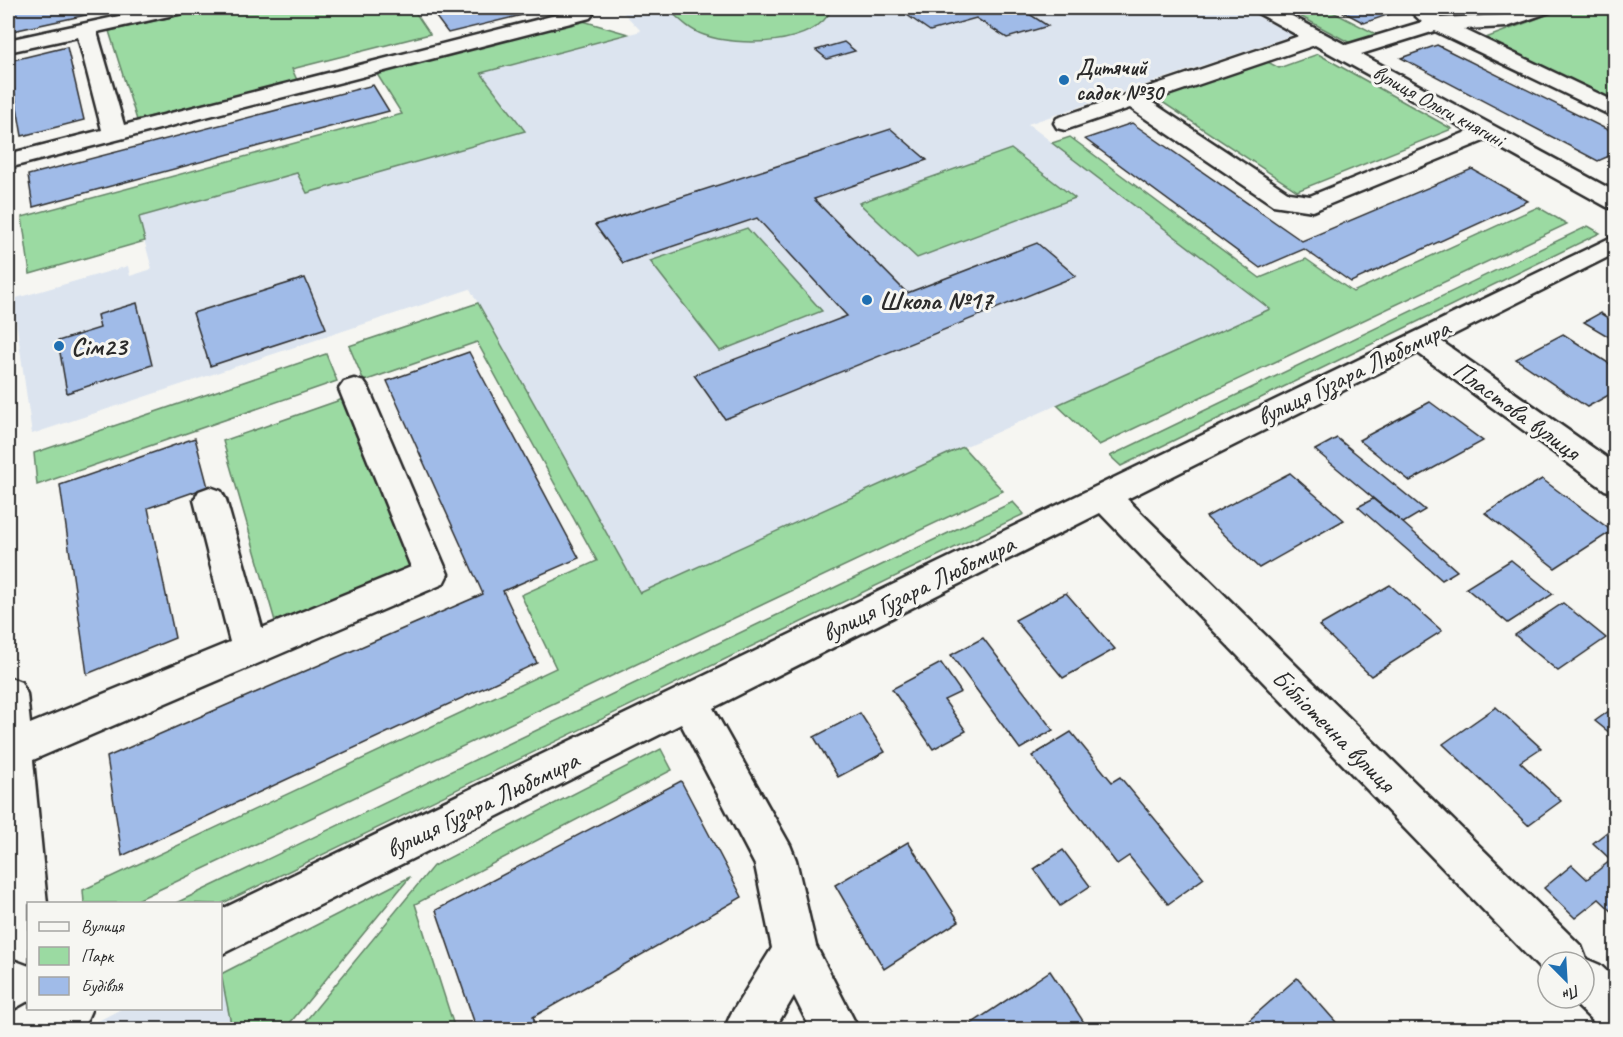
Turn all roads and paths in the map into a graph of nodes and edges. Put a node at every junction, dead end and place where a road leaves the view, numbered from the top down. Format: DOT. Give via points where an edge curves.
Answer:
graph roads {
  1 [pos="180,8"];
  2 [pos="1263,8"];
  3 [pos="1416,8"];
  4 [pos="1543,8"];
  5 [pos="583,14"];
  6 [pos="1437,24"];
  7 [pos="86,28"];
  8 [pos="1317,37"];
  9 [pos="8,46"];
  10 [pos="1344,52"];
  11 [pos="1133,100"];
  12 [pos="1616,111"];
  13 [pos="1065,123"];
  14 [pos="1488,131"];
  15 [pos="115,134"];
  16 [pos="8,161"];
  17 [pos="1616,202"];
  18 [pos="1616,243"];
  19 [pos="1419,340"];
  20 [pos="354,389"];
  21 [pos="1616,481"];
  22 [pos="1103,496"];
  23 [pos="210,500"];
  24 [pos="250,651"];
  25 [pos="8,694"];
  26 [pos="689,701"];
  27 [pos="12,750"];
  28 [pos="27,929"];
  29 [pos="222,932"];
  30 [pos="1553,950"];
  31 [pos="795,952"];
  32 [pos="1596,993"];
  33 [pos="1616,1012"];
  34 [pos="747,1029"];
  35 [pos="836,1029"];
  1 -- 7 [label="street"];
  2 -- 8 [label="street, вулиця Ольги княгині"];
  3 -- 6 [label="street"];
  4 -- 6 [label="street" via="1507,21"];
  5 -- 15 [label="street"];
  6 -- 10 [label="street"];
  6 -- 12 [label="street"];
  7 -- 9 [label="street"];
  7 -- 15 [label="street"];
  8 -- 10 [label="street, вулиця Ольги княгині"];
  8 -- 11 [label="street"];
  10 -- 14 [label="street, вулиця Ольги княгині"];
  11 -- 13 [label="street"];
  11 -- 14 [label="street" via="1282,200 1313,204"];
  14 -- 17 [label="street, вулиця Ольги княгині"];
  15 -- 16 [label="street"];
  18 -- 19 [label="street, вулиця Гузара Любомира"];
  19 -- 21 [label="street, Пластова вулиця"];
  19 -- 22 [label="street, вулиця Гузара Любомира"];
  20 -- 24 [label="street" via="431,574"];
  22 -- 26 [label="street, вулиця Гузара Любомира"];
  22 -- 30 [label="street, Бібліотечна вулиця"];
  23 -- 24 [label="street"];
  24 -- 27 [label="street"];
  25 -- 27 [label="street"];
  26 -- 29 [label="street, вулиця Гузара Любомира"];
  26 -- 31 [label="street" via="775,860"];
  27 -- 28 [label="street"];
  31 -- 34 [label="street"];
  31 -- 35 [label="street"];
  32 -- 33 [label="street"];
}
